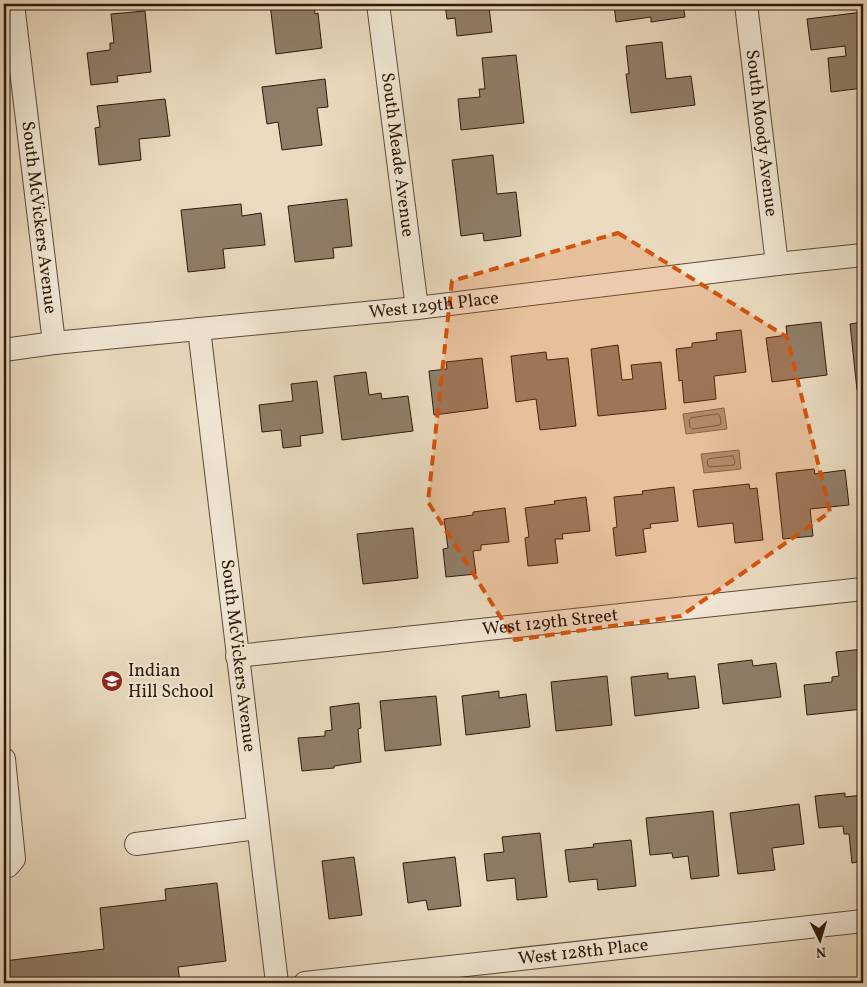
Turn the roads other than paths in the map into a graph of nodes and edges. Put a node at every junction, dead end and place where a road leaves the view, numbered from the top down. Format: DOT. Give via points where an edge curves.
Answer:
graph roads {
  1 [pos="12,4"];
  2 [pos="378,4"];
  3 [pos="746,4"];
  4 [pos="863,255"];
  5 [pos="777,264"];
  6 [pos="417,308"];
  7 [pos="199,329"];
  8 [pos="54,343"];
  9 [pos="4,350"];
  10 [pos="863,589"];
  11 [pos="237,656"];
  12 [pos="4,759"];
  13 [pos="258,828"];
  14 [pos="136,844"];
  15 [pos="4,866"];
  16 [pos="863,921"];
  17 [pos="277,983"];
  18 [pos="305,983"];
  1 -- 8 [label="street, South McVickers Avenue"];
  2 -- 6 [label="street, South Meade Avenue"];
  3 -- 5 [label="street, South Moody Avenue"];
  4 -- 5 [label="street, West 129th Place"];
  5 -- 6 [label="street, West 129th Place"];
  6 -- 7 [label="street, West 129th Place"];
  7 -- 8 [label="street, West 129th Place"];
  7 -- 11 [label="street, South McVickers Avenue"];
  8 -- 9 [label="street, West 129th Place"];
  10 -- 11 [label="street, West 129th Street"];
  11 -- 13 [label="street, South McVickers Avenue"];
  12 -- 15 [label="street" via="14,859"];
  13 -- 14 [label="street"];
  13 -- 17 [label="street, South McVickers Avenue"];
  16 -- 18 [label="street, West 128th Place"];
}
